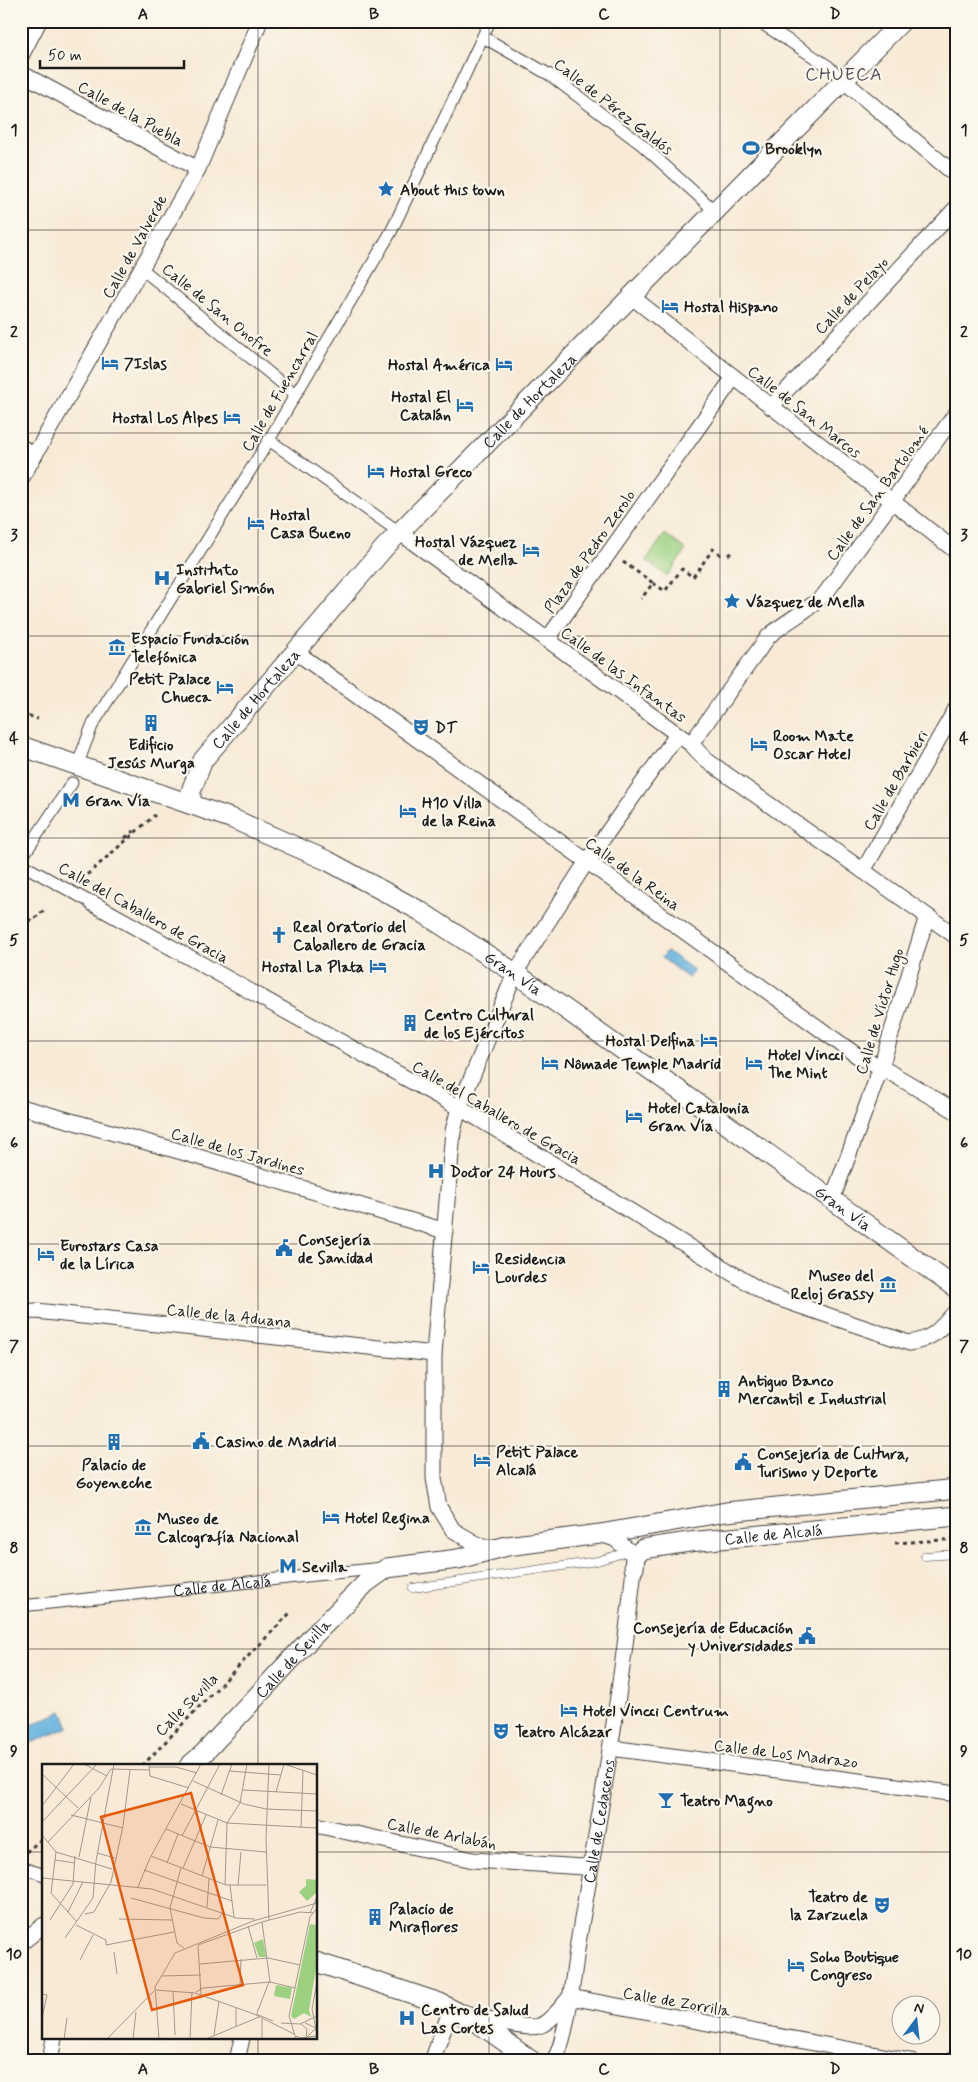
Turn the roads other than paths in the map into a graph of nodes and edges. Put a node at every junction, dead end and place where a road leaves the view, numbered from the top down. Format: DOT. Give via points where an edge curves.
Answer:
graph roads {
  1 [pos="39,21"];
  2 [pos="260,21"];
  3 [pos="490,21"];
  4 [pos="758,21"];
  5 [pos="902,21"];
  6 [pos="483,37"];
  7 [pos="21,56"];
  8 [pos="21,73"];
  9 [pos="844,81"];
  10 [pos="198,169"];
  11 [pos="957,176"];
  12 [pos="957,207"];
  13 [pos="716,212"];
  14 [pos="142,269"];
  15 [pos="632,297"];
  16 [pos="734,377"];
  17 [pos="295,394"];
  18 [pos="771,407"];
  19 [pos="957,412"];
  20 [pos="269,440"];
  21 [pos="21,447"];
  22 [pos="35,455"];
  23 [pos="21,479"];
  24 [pos="892,502"];
  25 [pos="399,532"];
  26 [pos="957,552"];
  27 [pos="547,640"];
  28 [pos="296,652"];
  29 [pos="957,706"];
  30 [pos="677,735"];
  31 [pos="691,744"];
  32 [pos="21,746"];
  33 [pos="75,775"];
  34 [pos="191,803"];
  35 [pos="21,859"];
  36 [pos="587,862"];
  37 [pos="21,864"];
  38 [pos="863,871"];
  39 [pos="92,903"];
  40 [pos="927,916"];
  41 [pos="957,937"];
  42 [pos="515,973"];
  43 [pos="881,1067"];
  44 [pos="21,1107"];
  45 [pos="458,1108"];
  46 [pos="957,1112"];
  47 [pos="832,1200"];
  48 [pos="445,1231"];
  49 [pos="957,1289"];
  50 [pos="957,1310"];
  51 [pos="21,1312"];
  52 [pos="434,1354"];
  53 [pos="957,1489"];
  54 [pos="957,1516"];
  55 [pos="600,1534"];
  56 [pos="507,1546"];
  57 [pos="640,1547"];
  58 [pos="957,1554"];
  59 [pos="925,1556"];
  60 [pos="387,1568"];
  61 [pos="413,1588"];
  62 [pos="21,1606"];
  63 [pos="611,1748"];
  64 [pos="196,1762"];
  65 [pos="957,1794"];
  66 [pos="318,1825"];
  67 [pos="591,1863"];
  68 [pos="21,1867"];
  69 [pos="42,1874"];
  70 [pos="42,1927"];
  71 [pos="21,1943"];
  72 [pos="318,1963"];
  73 [pos="570,1997"];
  74 [pos="451,2009"];
  75 [pos="54,2040"];
  76 [pos="241,2040"];
  77 [pos="957,2055"];
  78 [pos="50,2061"];
  79 [pos="236,2061"];
  80 [pos="432,2061"];
  81 [pos="532,2061"];
  82 [pos="553,2061"];
  83 [pos="910,2061"];
  84 [pos="953,2061"];
  1 -- 7 [label="street"];
  2 -- 10 [label="street, Calle de Valverde"];
  3 -- 6 [label="street, Calle de Fuencarral"];
  4 -- 9 [label="street" via="828,66"];
  5 -- 9 [label="street, Calle de Hortaleza"];
  6 -- 13 [label="street, Calle de Pérez Galdós" via="550,75 641,144"];
  6 -- 17 [label="street, Calle de Fuencarral" via="391,232"];
  8 -- 10 [label="street, Calle de la Puebla"];
  9 -- 11 [label="street"];
  9 -- 13 [label="street, Calle de Hortaleza"];
  10 -- 14 [label="street, Calle de Valverde"];
  12 -- 18 [label="street, Calle de Pelayo"];
  13 -- 15 [label="street, Calle de Hortaleza"];
  14 -- 17 [label="street, Calle de San Onofre"];
  14 -- 22 [label="street, Calle de Valverde"];
  15 -- 16 [label="street, Calle de San Marcos"];
  15 -- 25 [label="street, Calle de Hortaleza"];
  16 -- 18 [label="street, Calle de San Marcos"];
  16 -- 27 [label="street, Plaza de Pedro Zerolo"];
  17 -- 20 [label="street, Calle de Fuencarral"];
  18 -- 24 [label="street, Calle de San Marcos"];
  19 -- 24 [label="street, Calle de San Bartolomé"];
  20 -- 25 [label="street, Calle de las Infantas"];
  20 -- 33 [label="street, Calle de Fuencarral" via="92,726"];
  21 -- 22 [label="street"];
  22 -- 23 [label="street, Calle de Valverde"];
  24 -- 26 [label="street, Calle de San Marcos"];
  24 -- 31 [label="street, Calle de San Bartolomé" via="825,594 811,608 778,627 768,637"];
  25 -- 27 [label="street, Calle de las Infantas"];
  25 -- 28 [label="street, Calle de Hortaleza"];
  27 -- 30 [label="street, Calle de las Infantas"];
  28 -- 34 [label="street, Calle de Hortaleza" via="203,760 191,791"];
  28 -- 36 [label="street, Calle de la Reina"];
  29 -- 38 [label="street, Calle de Barbieri"];
  30 -- 31 [label="street, Calle de las Infantas"];
  30 -- 36 [label="street"];
  31 -- 38 [label="street, Calle de las Infantas" via="706,760"];
  32 -- 33 [label="street, Gran Vía"];
  33 -- 34 [label="street, Gran Vía"];
  33 -- 35 [label="street, Calle de Fuencarral"];
  34 -- 42 [label="street, Gran Vía" via="280,838 356,875 420,911"];
  36 -- 42 [label="street"];
  36 -- 43 [label="street, Calle de la Reina" via="859,1057"];
  37 -- 39 [label="street, Calle del Caballero de Gracia"];
  38 -- 40 [label="street, Calle de las Infantas"];
  39 -- 45 [label="street, Calle del Caballero de Gracia"];
  40 -- 41 [label="street, Calle de las Infantas"];
  40 -- 43 [label="street, Calle de Víctor Hugo"];
  42 -- 45 [label="street"];
  42 -- 47 [label="street, Gran Vía"];
  43 -- 46 [label="street, Calle de la Reina"];
  43 -- 47 [label="street, Calle de Víctor Hugo"];
  44 -- 48 [label="street, Calle de los Jardines"];
  45 -- 48 [label="street" via="453,1131"];
  45 -- 50 [label="street, Calle del Caballero de Gracia" via="768,1295 909,1343 923,1341 936,1334"];
  47 -- 49 [label="street, Gran Vía"];
  48 -- 52 [label="street"];
  51 -- 52 [label="street, Calle de la Aduana" via="46,1312"];
  52 -- 56 [label="street" via="434,1478 439,1507 459,1535 482,1547"];
  53 -- 57 [label="street, Calle de Alcalá" via="734,1511"];
  54 -- 57 [label="street, Calle de Alcalá"];
  55 -- 56 [label="street, Calle de Alcalá"];
  55 -- 57 [label="street, Calle de Alcalá"];
  55 -- 57 [label="street"];
  56 -- 60 [label="street, Calle de Alcalá" via="458,1559"];
  57 -- 61 [label="lane" via="597,1561"];
  57 -- 63 [label="street, Calle de Cedaceros"];
  58 -- 59 [label="lane"];
  60 -- 62 [label="street, Calle de Alcalá"];
  60 -- 64 [label="street, Calle de Sevilla" via="366,1583 314,1635"];
  63 -- 65 [label="street, Calle de Los Madrazo"];
  63 -- 67 [label="street, Calle de Cedaceros"];
  66 -- 67 [label="street, Calle de Arlabán" via="473,1860 583,1867"];
  67 -- 73 [label="street, Calle de Cedaceros"];
  68 -- 69 [label="street"];
  70 -- 71 [label="street"];
  72 -- 74 [label="street"];
  73 -- 74 [label="street" via="539,2026 525,2027"];
  73 -- 82 [label="street, Calle de Cedaceros" via="560,2046"];
  73 -- 83 [label="street, Calle de Zorrilla"];
  74 -- 80 [label="street"];
  74 -- 81 [label="street" via="481,2025"];
  75 -- 78 [label="street"];
  76 -- 79 [label="street"];
  77 -- 84 [label="street"];
}
